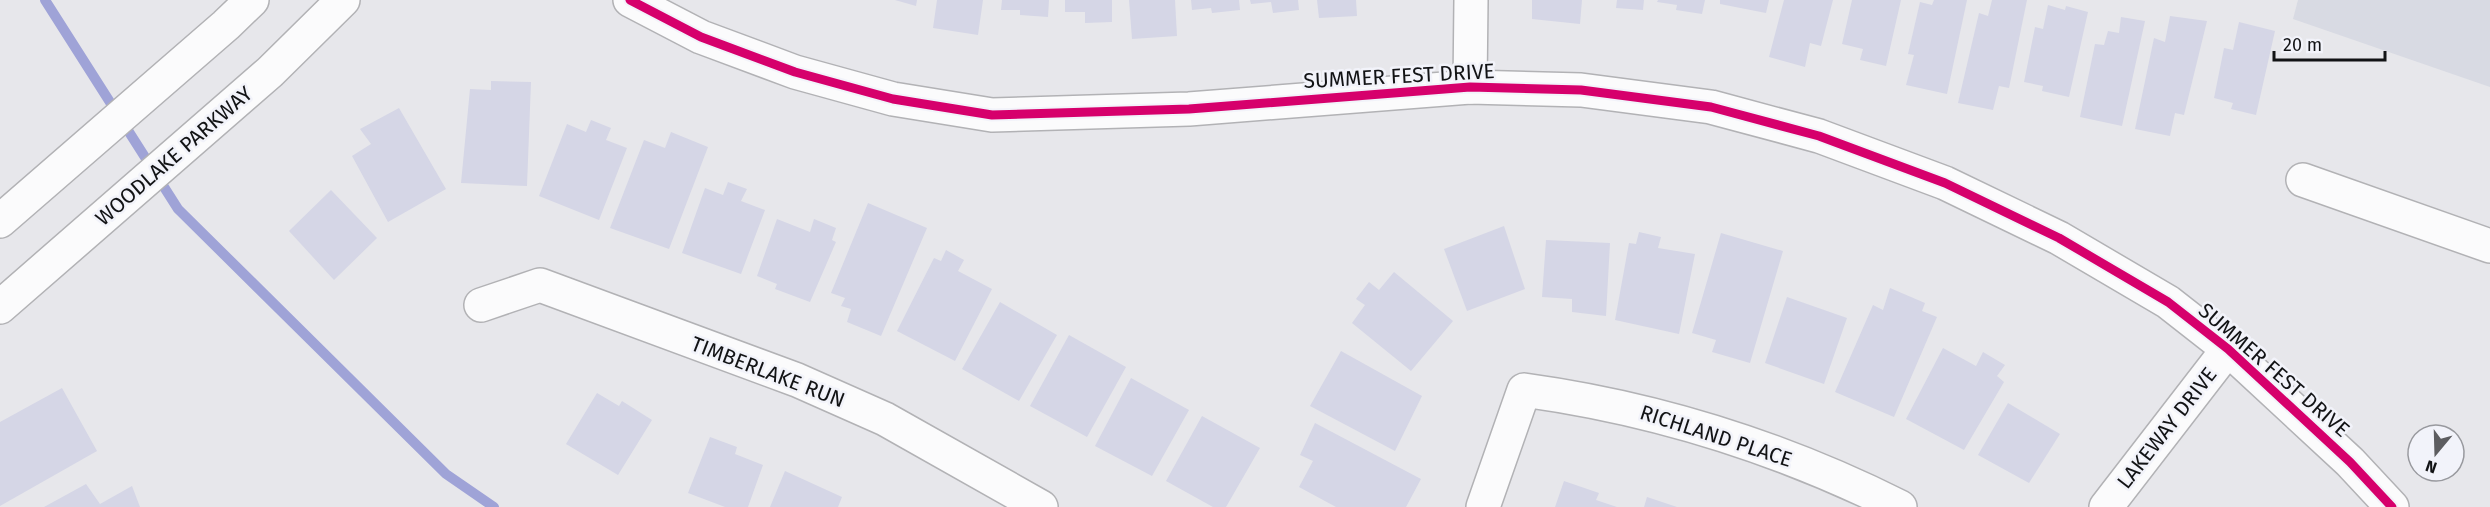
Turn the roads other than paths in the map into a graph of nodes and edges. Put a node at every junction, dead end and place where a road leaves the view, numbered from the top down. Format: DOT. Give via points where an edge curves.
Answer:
graph roads {
  1 [pos="252,0"];
  2 [pos="343,0"];
  3 [pos="630,0"];
  4 [pos="1471,0"];
  5 [pos="1470,87"];
  6 [pos="2303,180"];
  7 [pos="0,220"];
  8 [pos="2490,246"];
  9 [pos="481,304"];
  10 [pos="0,307"];
  11 [pos="2228,349"];
  12 [pos="1041,507"];
  13 [pos="1483,507"];
  14 [pos="1900,507"];
  15 [pos="2106,507"];
  16 [pos="2392,507"];
  1 -- 7 [label="street"];
  2 -- 10 [label="street, WOODLAKE PARKWAY" via="270,72"];
  3 -- 5 [label="street, SUMMER FEST DRIVE" via="701,37 795,72 893,99 992,115 1189,109"];
  4 -- 5 [label="street"];
  5 -- 11 [label="street, SUMMER FEST DRIVE" via="1581,90 1711,107 1819,136 1945,183 2059,238 2168,302"];
  6 -- 8 [label="street"];
  9 -- 12 [label="street, TIMBERLAKE RUN" via="540,285 797,380 885,419"];
  11 -- 15 [label="street, LAKEWAY DRIVE"];
  11 -- 16 [label="street, SUMMER FEST DRIVE" via="2350,462"];
  13 -- 14 [label="street, RICHLAND PLACE" via="1524,390 1584,398 1734,439 1852,483"];
}
